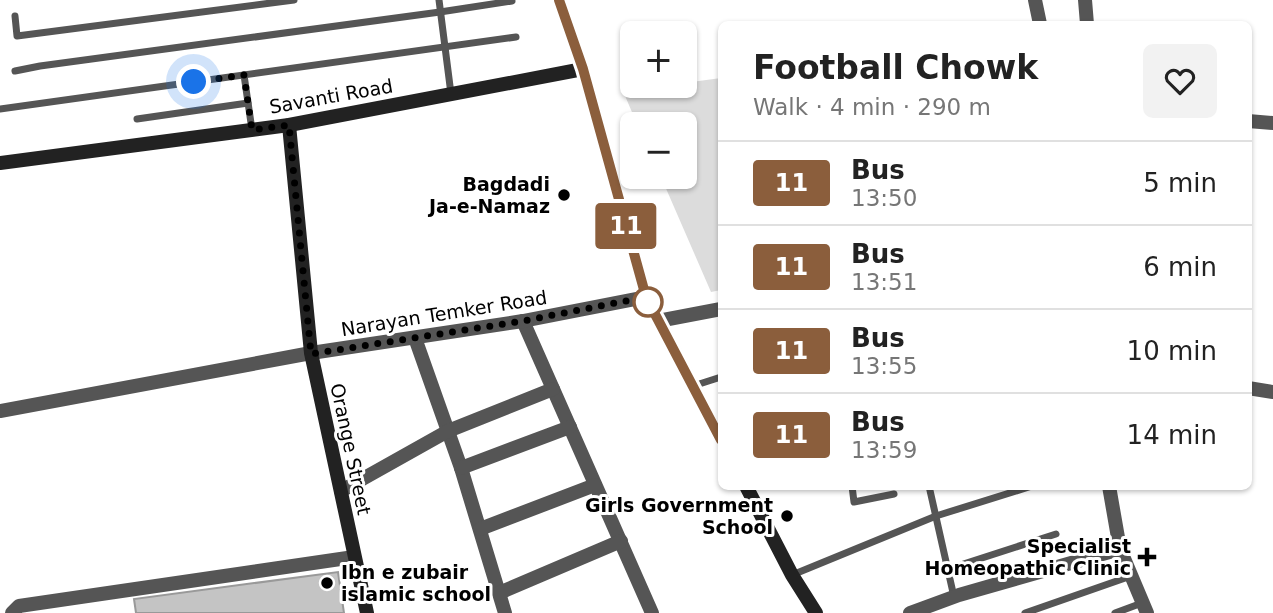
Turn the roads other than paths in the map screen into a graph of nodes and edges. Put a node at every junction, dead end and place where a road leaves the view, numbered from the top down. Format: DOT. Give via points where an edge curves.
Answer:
graph roads {
  1 [pos="294,0"];
  2 [pos="439,0"];
  3 [pos="559,0"];
  4 [pos="1035,0"];
  5 [pos="1085,0"];
  6 [pos="512,1"];
  7 [pos="440,12"];
  8 [pos="15,16"];
  9 [pos="1039,21"];
  10 [pos="1087,21"];
  11 [pos="516,37"];
  12 [pos="445,47"];
  13 [pos="583,69"];
  14 [pos="15,71"];
  15 [pos="244,75"];
  16 [pos="451,93"];
  17 [pos="248,103"];
  18 [pos="0,109"];
  19 [pos="137,119"];
  20 [pos="1252,121"];
  21 [pos="1273,123"];
  22 [pos="289,125"];
  23 [pos="252,130"];
  24 [pos="0,163"];
  25 [pos="646,297"];
  26 [pos="718,310"];
  27 [pos="523,321"];
  28 [pos="658,321"];
  29 [pos="415,338"];
  30 [pos="311,354"];
  31 [pos="718,378"];
  32 [pos="692,386"];
  33 [pos="553,389"];
  34 [pos="1252,389"];
  35 [pos="1273,393"];
  36 [pos="0,411"];
  37 [pos="570,427"];
  38 [pos="448,431"];
  39 [pos="718,432"];
  40 [pos="461,468"];
  41 [pos="595,485"];
  42 [pos="748,490"];
  43 [pos="852,490"];
  44 [pos="930,490"];
  45 [pos="1019,490"];
  46 [pos="1110,490"];
  47 [pos="341,491"];
  48 [pos="894,494"];
  49 [pos="936,516"];
  50 [pos="480,529"];
  51 [pos="1056,534"];
  52 [pos="621,541"];
  53 [pos="1120,549"];
  54 [pos="354,557"];
  55 [pos="948,569"];
  56 [pos="792,575"];
  57 [pos="1131,575"];
  58 [pos="499,593"];
  59 [pos="954,597"];
  60 [pos="1145,608"];
  61 [pos="12,613"];
  62 [pos="367,613"];
  63 [pos="505,613"];
  64 [pos="652,613"];
  65 [pos="816,613"];
  66 [pos="910,613"];
  67 [pos="1025,613"];
  68 [pos="1115,613"];
  1 -- 8 [label="lane" via="17,36"];
  2 -- 7 [label="lane"];
  3 -- 13 [label="street"];
  4 -- 9 [label="street"];
  5 -- 10 [label="street"];
  6 -- 7 [label="lane"];
  7 -- 12 [label="lane"];
  7 -- 14 [label="lane"];
  11 -- 12 [label="lane"];
  12 -- 15 [label="lane"];
  12 -- 16 [label="lane"];
  13 -- 16 [label="street, Savanti Road"];
  13 -- 25 [label="street"];
  15 -- 17 [label="lane"];
  15 -- 18 [label="lane"];
  16 -- 22 [label="street, Savanti Road"];
  17 -- 19 [label="lane"];
  17 -- 23 [label="lane"];
  20 -- 21 [label="street"];
  22 -- 23 [label="street, Savanti Road"];
  22 -- 30 [label="street, Orange Street"];
  23 -- 24 [label="street, Savanti Road"];
  25 -- 27 [label="street, Narayan Temker Road"];
  25 -- 28 [label="street"];
  26 -- 28 [label="street"];
  27 -- 29 [label="street, Narayan Temker Road"];
  27 -- 33 [label="street"];
  28 -- 32 [label="street"];
  29 -- 30 [label="street, Narayan Temker Road"];
  29 -- 38 [label="street"];
  30 -- 36 [label="street, Narayan Temker Road"];
  30 -- 47 [label="street, Orange Street"];
  31 -- 32 [label="lane"];
  32 -- 39 [label="street"];
  33 -- 37 [label="street"];
  33 -- 38 [label="street"];
  34 -- 35 [label="street"];
  37 -- 40 [label="street"];
  37 -- 41 [label="street"];
  38 -- 40 [label="street"];
  38 -- 47 [label="street"];
  40 -- 50 [label="street"];
  41 -- 50 [label="street"];
  41 -- 52 [label="street"];
  42 -- 56 [label="street"];
  43 -- 48 [label="lane" via="854,502"];
  44 -- 49 [label="lane"];
  45 -- 49 [label="lane"];
  46 -- 53 [label="street"];
  47 -- 54 [label="street, Orange Street"];
  49 -- 55 [label="lane"];
  49 -- 56 [label="lane"];
  50 -- 58 [label="street"];
  51 -- 55 [label="lane"];
  52 -- 58 [label="street"];
  52 -- 64 [label="street"];
  53 -- 57 [label="street"];
  53 -- 59 [label="street"];
  54 -- 61 [label="street" via="19,606"];
  54 -- 62 [label="street, Orange Street"];
  55 -- 59 [label="lane"];
  56 -- 65 [label="street"];
  57 -- 60 [label="street"];
  57 -- 67 [label="lane"];
  58 -- 63 [label="street"];
  59 -- 66 [label="street"];
  60 -- 68 [label="lane"];
}
